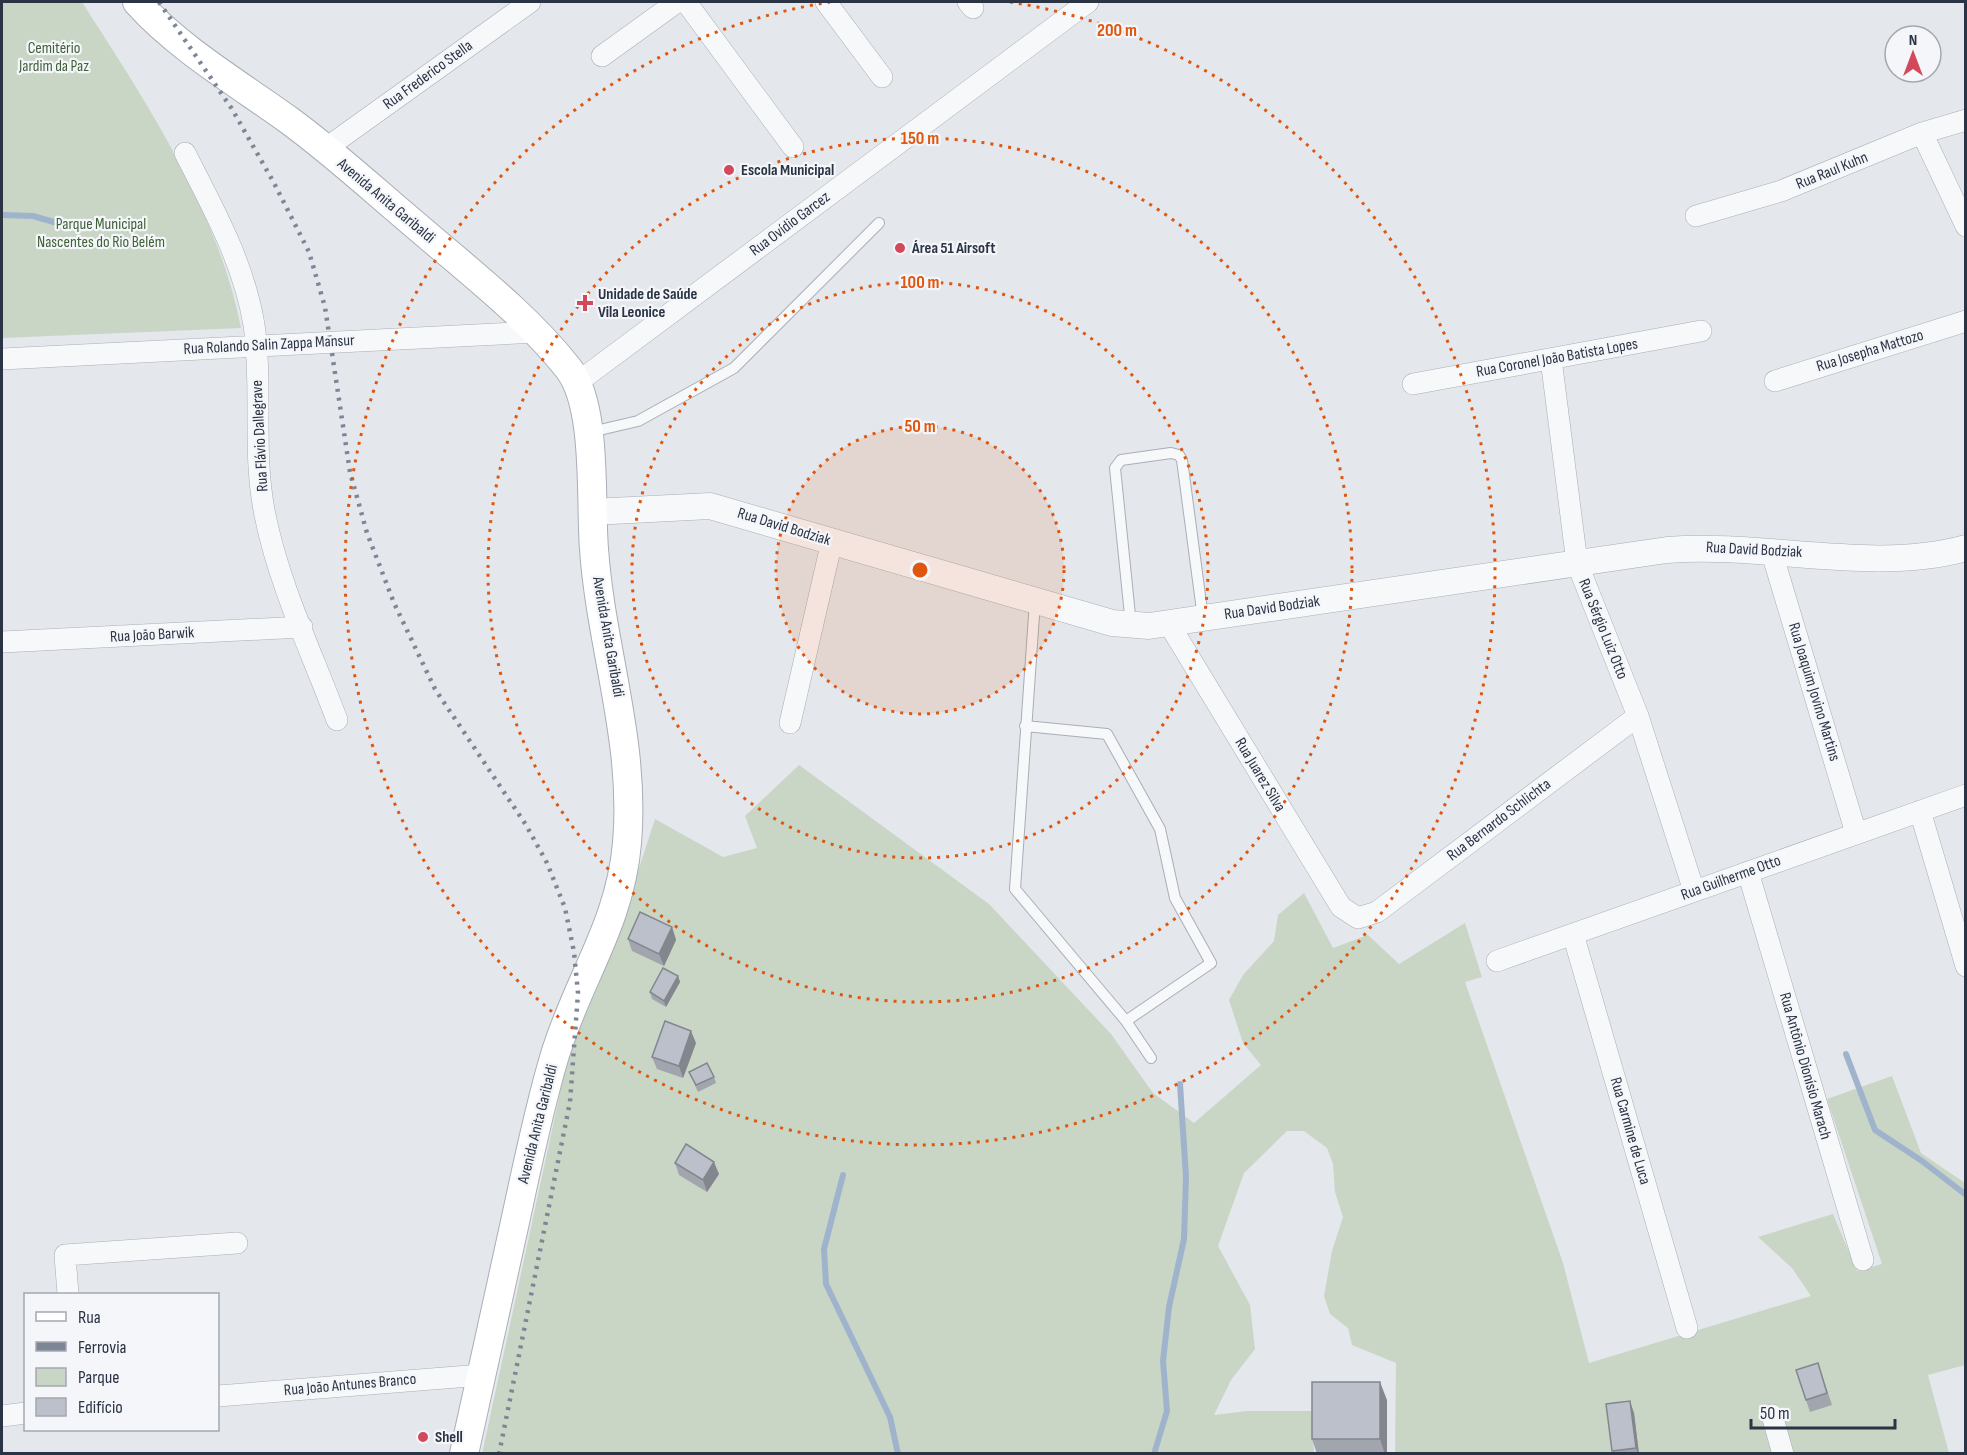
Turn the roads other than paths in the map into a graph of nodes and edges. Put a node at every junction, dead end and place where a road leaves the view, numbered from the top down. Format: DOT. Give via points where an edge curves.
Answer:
graph roads {
  1 [pos="137,2"];
  2 [pos="531,2"];
  3 [pos="677,2"];
  4 [pos="686,2"];
  5 [pos="826,2"];
  6 [pos="1088,2"];
  7 [pos="603,56"];
  8 [pos="882,77"];
  9 [pos="1965,120"];
  10 [pos="1922,133"];
  11 [pos="793,147"];
  12 [pos="325,149"];
  13 [pos="185,153"];
  14 [pos="1696,216"];
  15 [pos="879,223"];
  16 [pos="1965,226"];
  17 [pos="1965,321"];
  18 [pos="1701,331"];
  19 [pos="537,333"];
  20 [pos="256,346"];
  21 [pos="2,358"];
  22 [pos="1551,359"];
  23 [pos="1775,381"];
  24 [pos="578,382"];
  25 [pos="1413,384"];
  26 [pos="588,433"];
  27 [pos="592,512"];
  28 [pos="832,541"];
  29 [pos="1965,548"];
  30 [pos="1772,550"];
  31 [pos="1577,563"];
  32 [pos="1035,601"];
  33 [pos="1203,619"];
  34 [pos="1169,624"];
  35 [pos="1131,625"];
  36 [pos="302,627"];
  37 [pos="2,642"];
  38 [pos="1638,716"];
  39 [pos="337,720"];
  40 [pos="790,723"];
  41 [pos="1025,726"];
  42 [pos="1965,795"];
  43 [pos="1920,811"];
  44 [pos="1856,833"];
  45 [pos="1748,872"];
  46 [pos="1694,891"];
  47 [pos="1358,918"];
  48 [pos="1573,934"];
  49 [pos="1497,961"];
  50 [pos="1965,966"];
  51 [pos="1126,1020"];
  52 [pos="1151,1058"];
  53 [pos="237,1243"];
  54 [pos="1863,1260"];
  55 [pos="68,1293"];
  56 [pos="1687,1328"];
  57 [pos="482,1375"];
  58 [pos="219,1396"];
  59 [pos="24,1413"];
  60 [pos="1772,1415"];
  61 [pos="2,1416"];
  62 [pos="464,1454"];
  63 [pos="1783,1454"];
  1 -- 12 [label="main road, Avenida Anita Garibaldi" via="191,49"];
  2 -- 12 [label="street, Rua Frederico Stella"];
  3 -- 7 [label="street"];
  4 -- 11 [label="street"];
  5 -- 8 [label="street"];
  6 -- 24 [label="street, Rua Ovídio Garcez"];
  9 -- 10 [label="street, Rua Raul Kuhn"];
  10 -- 14 [label="street, Rua Raul Kuhn" via="1781,191"];
  10 -- 16 [label="street"];
  12 -- 19 [label="main road, Avenida Anita Garibaldi"];
  13 -- 20 [label="street, Rua Flávio Dallegrave" via="241,272"];
  15 -- 26 [label="lane" via="734,369 638,421"];
  17 -- 23 [label="street, Rua Josepha Mattozo"];
  18 -- 22 [label="street, Rua Coronel João Batista Lopes"];
  19 -- 20 [label="street, Rua Rolando Salin Zappa Mansur"];
  19 -- 24 [label="main road, Avenida Anita Garibaldi"];
  20 -- 21 [label="street, Rua Rolando Salin Zappa Mansur"];
  20 -- 36 [label="street, Rua Flávio Dallegrave" via="265,513 272,545"];
  22 -- 25 [label="street, Rua Coronel João Batista Lopes"];
  22 -- 31 [label="street, Rua Sérgio Luiz Otto"];
  24 -- 26 [label="main road, Avenida Anita Garibaldi"];
  26 -- 27 [label="main road, Avenida Anita Garibaldi"];
  27 -- 28 [label="street, Rua David Bodziak" via="710,506"];
  27 -- 57 [label="main road, Avenida Anita Garibaldi" via="598,588 626,747 629,810 624,874 611,922 574,1001 554,1056"];
  28 -- 32 [label="street, Rua David Bodziak"];
  28 -- 40 [label="street"];
  29 -- 30 [label="street, Rua David Bodziak" via="1888,557"];
  30 -- 31 [label="street, Rua David Bodziak" via="1694,548"];
  30 -- 44 [label="street, Rua Joaquim Jovino Martins"];
  31 -- 33 [label="street, Rua David Bodziak"];
  31 -- 38 [label="street, Rua Sérgio Luiz Otto"];
  32 -- 35 [label="street, Rua David Bodziak"];
  32 -- 41 [label="lane"];
  33 -- 34 [label="street, Rua David Bodziak"];
  33 -- 35 [label="lane" via="1182,460 1172,453 1121,460 1115,468"];
  34 -- 35 [label="street, Rua David Bodziak"];
  34 -- 47 [label="street, Rua Juarez Silva" via="1341,907"];
  36 -- 37 [label="street, Rua João Barwik"];
  36 -- 39 [label="street, Rua Flávio Dallegrave"];
  38 -- 46 [label="street, Rua Sérgio Luiz Otto"];
  38 -- 47 [label="street, Rua Bernardo Schlichta" via="1377,912"];
  41 -- 51 [label="lane" via="1015,889"];
  41 -- 51 [label="lane" via="1107,734 1160,829 1175,898 1211,963"];
  42 -- 43 [label="street, Rua Guilherme Otto"];
  43 -- 44 [label="street, Rua Guilherme Otto"];
  43 -- 50 [label="street"];
  44 -- 45 [label="street, Rua Guilherme Otto"];
  45 -- 46 [label="street, Rua Guilherme Otto"];
  45 -- 54 [label="street, Rua Antônio Dionísio Marach"];
  46 -- 48 [label="street, Rua Guilherme Otto"];
  48 -- 49 [label="street, Rua Guilherme Otto"];
  48 -- 56 [label="street, Rua Carmine de Luca"];
  51 -- 52 [label="lane"];
  53 -- 55 [label="street" via="65,1255"];
  57 -- 58 [label="street, Rua João Antunes Branco"];
  57 -- 62 [label="main road, Avenida Anita Garibaldi"];
  59 -- 61 [label="street"];
  60 -- 63 [label="street"];
}
